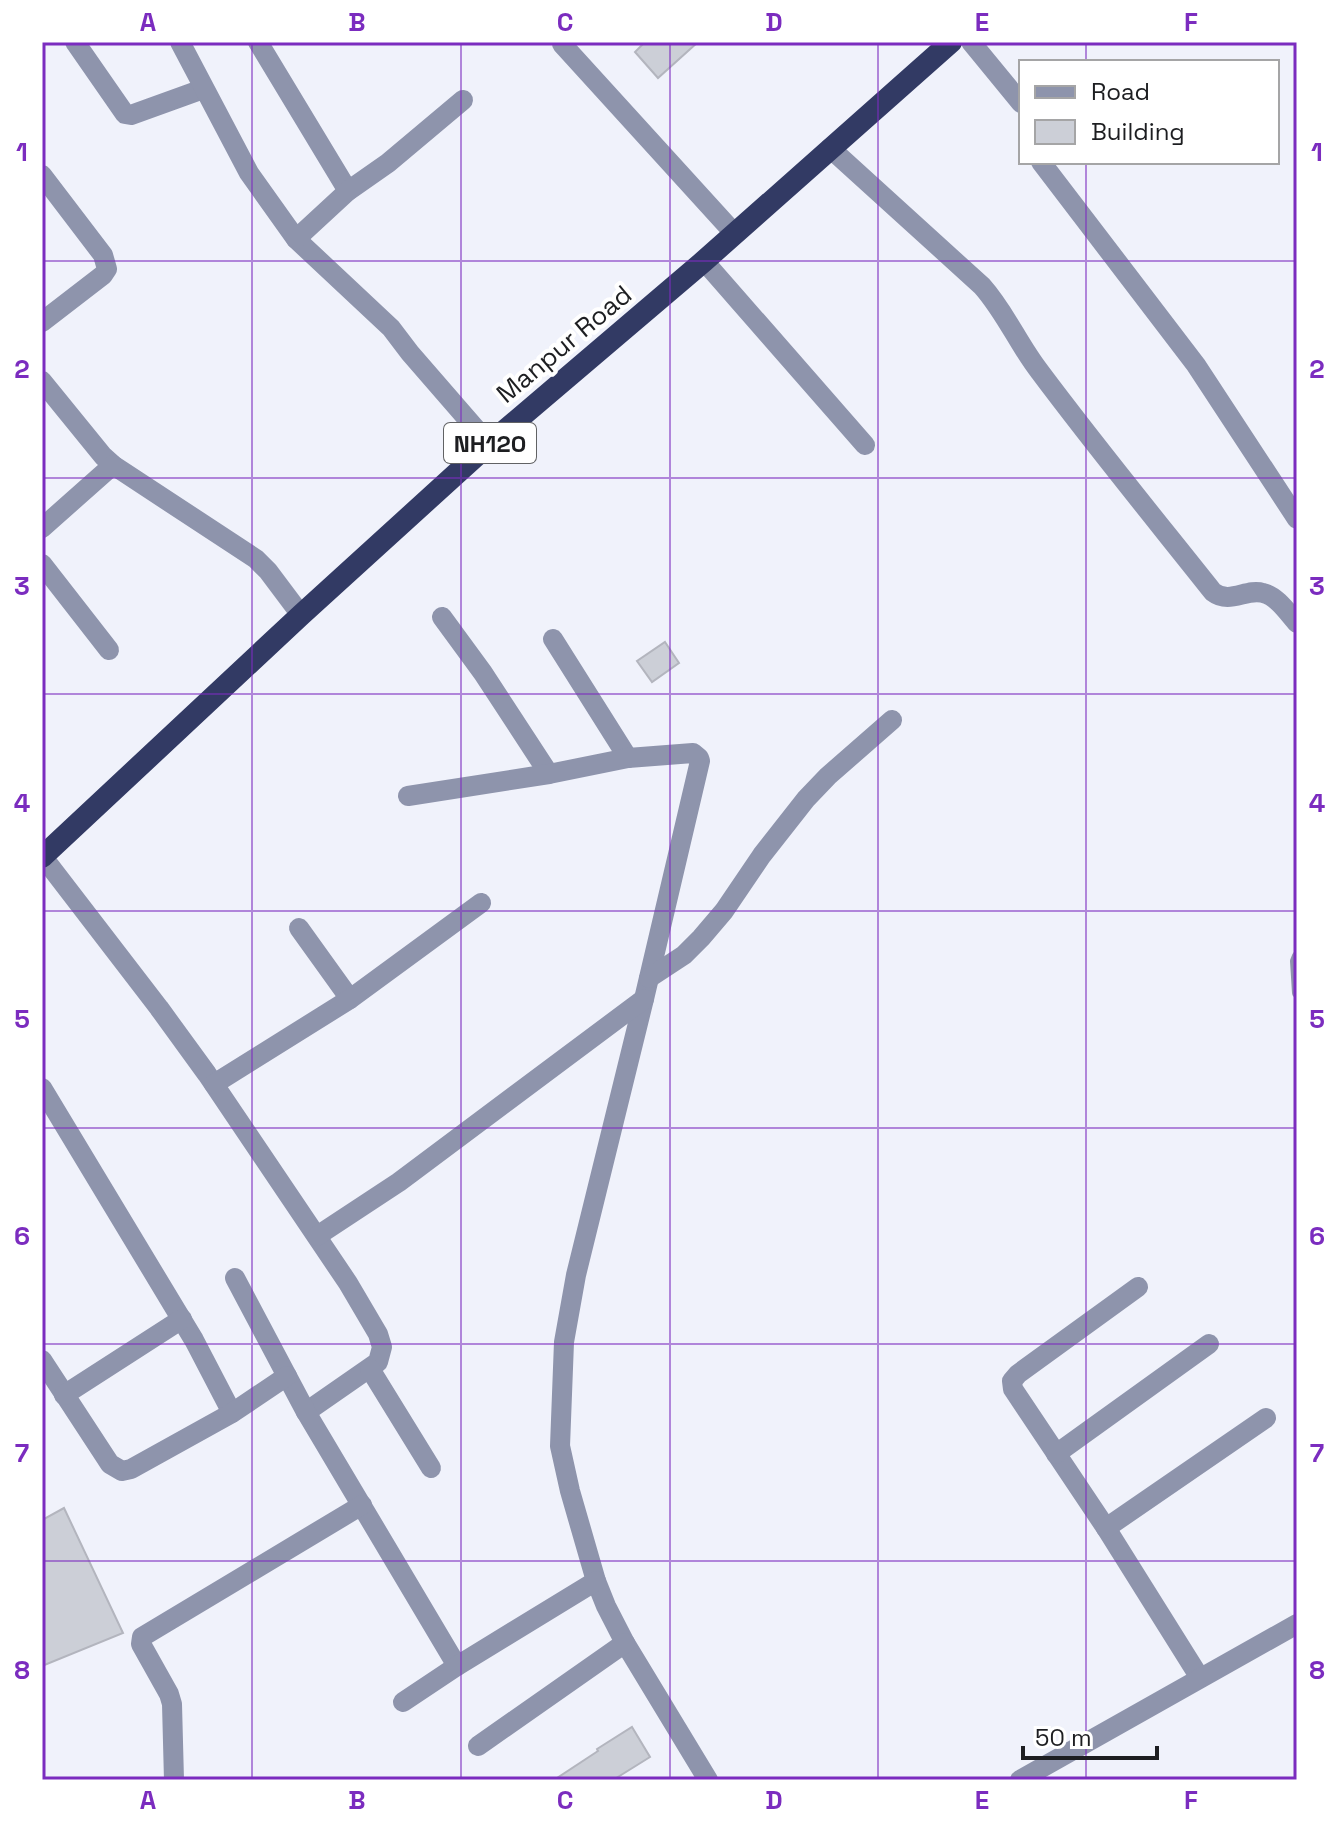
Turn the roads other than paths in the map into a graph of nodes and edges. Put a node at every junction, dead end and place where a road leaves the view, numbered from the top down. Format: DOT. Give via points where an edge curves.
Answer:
graph roads {
  1 [pos="75,42"];
  2 [pos="180,42"];
  3 [pos="258,42"];
  4 [pos="951,42"];
  5 [pos="971,42"];
  6 [pos="562,44"];
  7 [pos="203,89"];
  8 [pos="463,100"];
  9 [pos="1019,101"];
  10 [pos="830,148"];
  11 [pos="1043,164"];
  12 [pos="44,182"];
  13 [pos="348,191"];
  14 [pos="734,233"];
  15 [pos="296,239"];
  16 [pos="704,261"];
  17 [pos="42,322"];
  18 [pos="42,381"];
  19 [pos="489,444"];
  20 [pos="865,445"];
  21 [pos="113,465"];
  22 [pos="1297,519"];
  23 [pos="42,528"];
  24 [pos="42,564"];
  25 [pos="301,615"];
  26 [pos="442,617"];
  27 [pos="1297,623"];
  28 [pos="553,639"];
  29 [pos="109,650"];
  30 [pos="892,720"];
  31 [pos="628,758"];
  32 [pos="549,774"];
  33 [pos="408,796"];
  34 [pos="42,857"];
  35 [pos="481,903"];
  36 [pos="299,928"];
  37 [pos="1297,956"];
  38 [pos="649,978"];
  39 [pos="1297,993"];
  40 [pos="350,999"];
  41 [pos="644,999"];
  42 [pos="214,1084"];
  43 [pos="42,1088"];
  44 [pos="317,1236"];
  45 [pos="235,1278"];
  46 [pos="1138,1287"];
  47 [pos="182,1319"];
  48 [pos="1209,1344"];
  49 [pos="42,1360"];
  50 [pos="370,1369"];
  51 [pos="287,1376"];
  52 [pos="64,1395"];
  53 [pos="306,1412"];
  54 [pos="232,1413"];
  55 [pos="1266,1418"];
  56 [pos="1056,1454"];
  57 [pos="431,1468"];
  58 [pos="362,1505"];
  59 [pos="1106,1528"];
  60 [pos="596,1581"];
  61 [pos="1297,1624"];
  62 [pos="625,1643"];
  63 [pos="457,1666"];
  64 [pos="1200,1678"];
  65 [pos="403,1702"];
  66 [pos="478,1746"];
  67 [pos="174,1780"];
  68 [pos="708,1780"];
  69 [pos="1020,1780"];
  1 -- 7 [label="street" via="125,114"];
  2 -- 7 [label="street"];
  3 -- 13 [label="street"];
  4 -- 10 [label="highway, Manpur Road / NH120"];
  5 -- 9 [label="street"];
  6 -- 14 [label="street"];
  7 -- 15 [label="street" via="249,173"];
  8 -- 13 [label="street"];
  10 -- 14 [label="highway, Manpur Road / NH120"];
  10 -- 27 [label="street" via="993,298 1038,370 1213,592 1231,598 1263,592"];
  11 -- 22 [label="street" via="1196,365"];
  12 -- 17 [label="street" via="103,255 107,269"];
  13 -- 15 [label="street"];
  14 -- 16 [label="highway, Manpur Road / NH120"];
  15 -- 19 [label="street" via="391,328"];
  16 -- 19 [label="highway, Manpur Road / NH120"];
  16 -- 20 [label="street"];
  18 -- 21 [label="street"];
  19 -- 25 [label="highway, Manpur Road / NH120"];
  21 -- 23 [label="street"];
  21 -- 25 [label="street" via="256,559"];
  24 -- 29 [label="street"];
  25 -- 34 [label="highway, Manpur Road / NH120"];
  26 -- 32 [label="street"];
  28 -- 31 [label="street"];
  30 -- 38 [label="street" via="806,799 701,938"];
  31 -- 32 [label="street"];
  31 -- 38 [label="street" via="693,753 700,761"];
  32 -- 33 [label="street"];
  34 -- 42 [label="street"];
  35 -- 40 [label="street"];
  36 -- 40 [label="street"];
  37 -- 39 [label="lane"];
  38 -- 41 [label="street"];
  40 -- 42 [label="street"];
  41 -- 44 [label="street" via="399,1182"];
  41 -- 60 [label="street" via="564,1342 560,1446"];
  42 -- 44 [label="street"];
  43 -- 47 [label="street"];
  44 -- 50 [label="street" via="378,1334 382,1355"];
  45 -- 51 [label="street"];
  46 -- 56 [label="street" via="1012,1381 1015,1395"];
  47 -- 52 [label="street"];
  47 -- 54 [label="street"];
  48 -- 56 [label="street"];
  49 -- 52 [label="street"];
  50 -- 53 [label="street"];
  50 -- 57 [label="street"];
  51 -- 53 [label="street"];
  51 -- 54 [label="street"];
  52 -- 54 [label="street" via="110,1464 122,1471"];
  53 -- 58 [label="street"];
  55 -- 59 [label="street"];
  56 -- 59 [label="street"];
  58 -- 63 [label="street"];
  58 -- 67 [label="street" via="142,1637 172,1704"];
  59 -- 64 [label="street"];
  60 -- 62 [label="street"];
  60 -- 63 [label="street"];
  61 -- 64 [label="street"];
  62 -- 66 [label="street"];
  62 -- 68 [label="street"];
  63 -- 65 [label="street"];
  64 -- 69 [label="street"];
}
